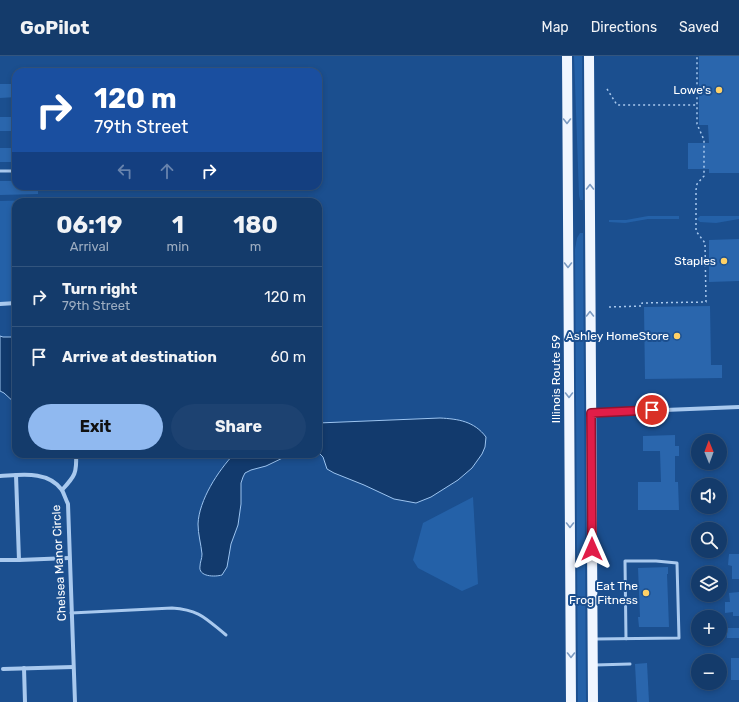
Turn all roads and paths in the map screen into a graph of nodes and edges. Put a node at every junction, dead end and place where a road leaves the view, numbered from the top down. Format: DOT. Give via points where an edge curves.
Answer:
graph roads {
  1 [pos="567,56"];
  2 [pos="589,56"];
  3 [pos="696,56"];
  4 [pos="608,89"];
  5 [pos="697,104"];
  6 [pos="0,171"];
  7 [pos="12,171"];
  8 [pos="12,303"];
  9 [pos="0,304"];
  10 [pos="608,307"];
  11 [pos="739,407"];
  12 [pos="591,413"];
  13 [pos="76,458"];
  14 [pos="16,475"];
  15 [pos="0,476"];
  16 [pos="62,490"];
  17 [pos="69,558"];
  18 [pos="0,560"];
  19 [pos="19,560"];
  20 [pos="71,613"];
  21 [pos="226,635"];
  22 [pos="593,639"];
  23 [pos="626,639"];
  24 [pos="630,664"];
  25 [pos="593,665"];
  26 [pos="73,667"];
  27 [pos="24,668"];
  28 [pos="3,669"];
  29 [pos="25,702"];
  30 [pos="75,702"];
  31 [pos="571,702"];
  32 [pos="593,702"];
  1 -- 31 [label="main road, Illinois Route 59, one-way"];
  12 -- 2 [label="main road, one-way"];
  3 -- 5 [label="path"];
  4 -- 5 [label="path" via="617,105"];
  5 -- 10 [label="path" via="697,124 704,140 704,176 697,184 696,190 696,232 705,243 706,302 642,303 642,306"];
  6 -- 7 [label="lane"];
  8 -- 9 [label="street"];
  11 -- 12 [label="street"];
  12 -- 22 [label="main road"];
  13 -- 16 [label="street" via="76,472"];
  14 -- 15 [label="street, Chelsea Manor Circle"];
  14 -- 16 [label="street, Chelsea Manor Circle" via="42,476"];
  14 -- 19 [label="street"];
  16 -- 17 [label="street, Chelsea Manor Circle" via="68,504"];
  17 -- 19 [label="street"];
  17 -- 20 [label="street, Chelsea Manor Circle"];
  18 -- 19 [label="street"];
  20 -- 21 [label="lane" via="187,609 200,614"];
  20 -- 26 [label="street, Chelsea Manor Circle"];
  22 -- 23 [label="lane"];
  22 -- 25 [label="main road"];
  23 -- 23 [label="lane" via="680,638 677,563 625,561"];
  24 -- 25 [label="lane"];
  25 -- 32 [label="main road"];
  26 -- 27 [label="street"];
  26 -- 30 [label="street, Chelsea Manor Circle"];
  27 -- 28 [label="street"];
  27 -- 29 [label="street"];
}
